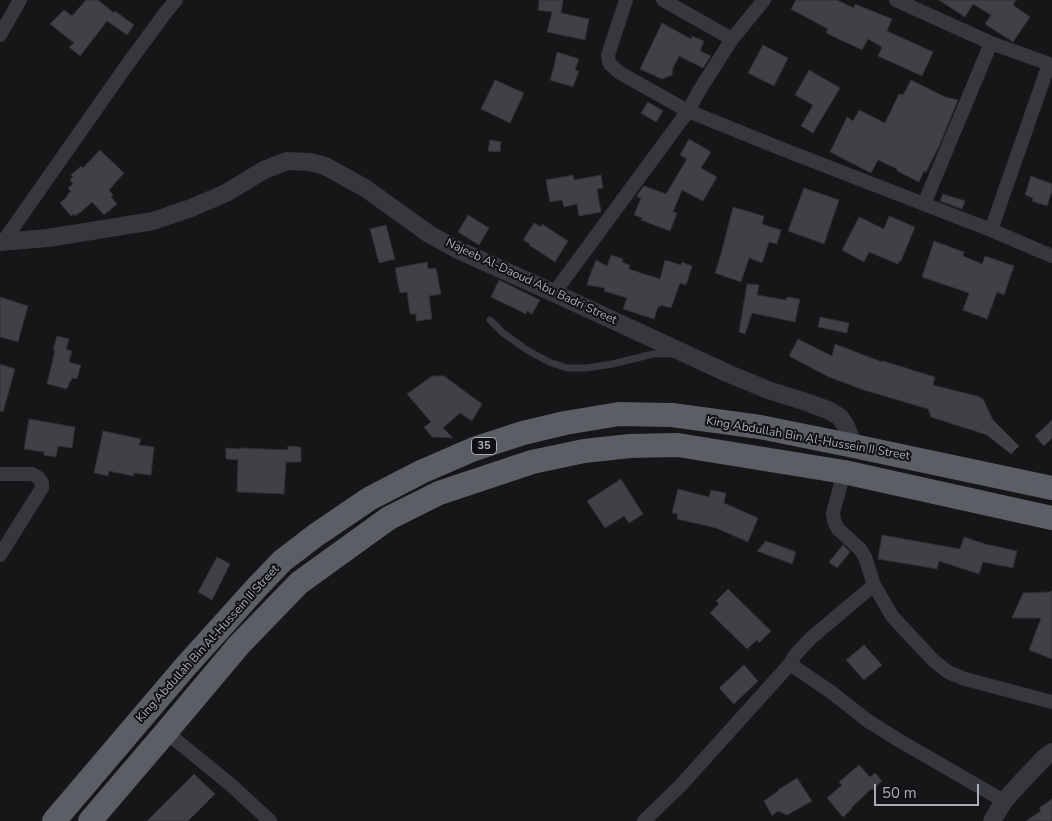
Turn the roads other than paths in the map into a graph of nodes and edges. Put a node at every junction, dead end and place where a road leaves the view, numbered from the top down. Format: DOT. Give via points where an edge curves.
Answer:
graph roads {
  1 [pos="20,0"];
  2 [pos="176,0"];
  3 [pos="626,0"];
  4 [pos="663,0"];
  5 [pos="764,0"];
  6 [pos="896,0"];
  7 [pos="0,35"];
  8 [pos="732,39"];
  9 [pos="991,43"];
  10 [pos="1051,65"];
  11 [pos="688,111"];
  12 [pos="924,204"];
  13 [pos="991,230"];
  14 [pos="1,242"];
  15 [pos="1052,256"];
  16 [pos="554,292"];
  17 [pos="490,320"];
  18 [pos="690,355"];
  19 [pos="849,444"];
  20 [pos="844,472"];
  21 [pos="0,474"];
  22 [pos="1052,488"];
  23 [pos="1052,518"];
  24 [pos="0,555"];
  25 [pos="874,585"];
  26 [pos="790,664"];
  27 [pos="1052,702"];
  28 [pos="166,732"];
  29 [pos="1052,739"];
  30 [pos="1048,755"];
  31 [pos="1004,801"];
  32 [pos="995,819"];
  33 [pos="54,821"];
  34 [pos="90,821"];
  35 [pos="270,821"];
  36 [pos="644,821"];
  1 -- 7 [label="street"];
  2 -- 14 [label="street"];
  3 -- 11 [label="street" via="608,55 609,62 620,73"];
  4 -- 8 [label="street"];
  5 -- 8 [label="street"];
  6 -- 9 [label="street"];
  8 -- 11 [label="street"];
  9 -- 10 [label="street"];
  9 -- 12 [label="street"];
  10 -- 13 [label="street"];
  11 -- 12 [label="street"];
  11 -- 16 [label="street"];
  12 -- 13 [label="street"];
  13 -- 15 [label="street"];
  14 -- 16 [label="street, Najeeb Al-Daoud Abu Badri Street" via="153,221 226,193 264,170 287,161 310,162 325,166 365,188 456,249"];
  16 -- 18 [label="street, Najeeb Al-Daoud Abu Badri Street"];
  17 -- 18 [label="lane" via="527,350 567,368 596,366 653,354"];
  18 -- 19 [label="street, Najeeb Al-Daoud Abu Badri Street" via="768,390 828,410 840,417 846,426"];
  19 -- 22 [label="highway, King Abdullah Bin Al-Hussein II Street / 35"];
  19 -- 33 [label="highway, King Abdullah Bin Al-Hussein II Street / 35" via="672,415 619,414 522,433 420,472 368,499 282,562 185,667"];
  20 -- 23 [label="highway, King Abdullah Bin Al-Hussein II Street / 35"];
  20 -- 25 [label="street" via="833,512 834,521 838,529 860,549"];
  20 -- 28 [label="highway, King Abdullah Bin Al-Hussein II Street / 35" via="678,445 630,446 584,450 532,462 439,493 389,518 299,582 239,644"];
  21 -- 24 [label="street" via="32,474 42,483 42,488"];
  25 -- 26 [label="street" via="811,638"];
  25 -- 27 [label="street" via="892,616 948,672"];
  26 -- 31 [label="street" via="900,741"];
  26 -- 36 [label="street" via="681,785"];
  28 -- 34 [label="highway, King Abdullah Bin Al-Hussein II Street / 35"];
  28 -- 35 [label="street"];
  29 -- 30 [label="street"];
  30 -- 31 [label="street"];
  31 -- 32 [label="street"];
}
